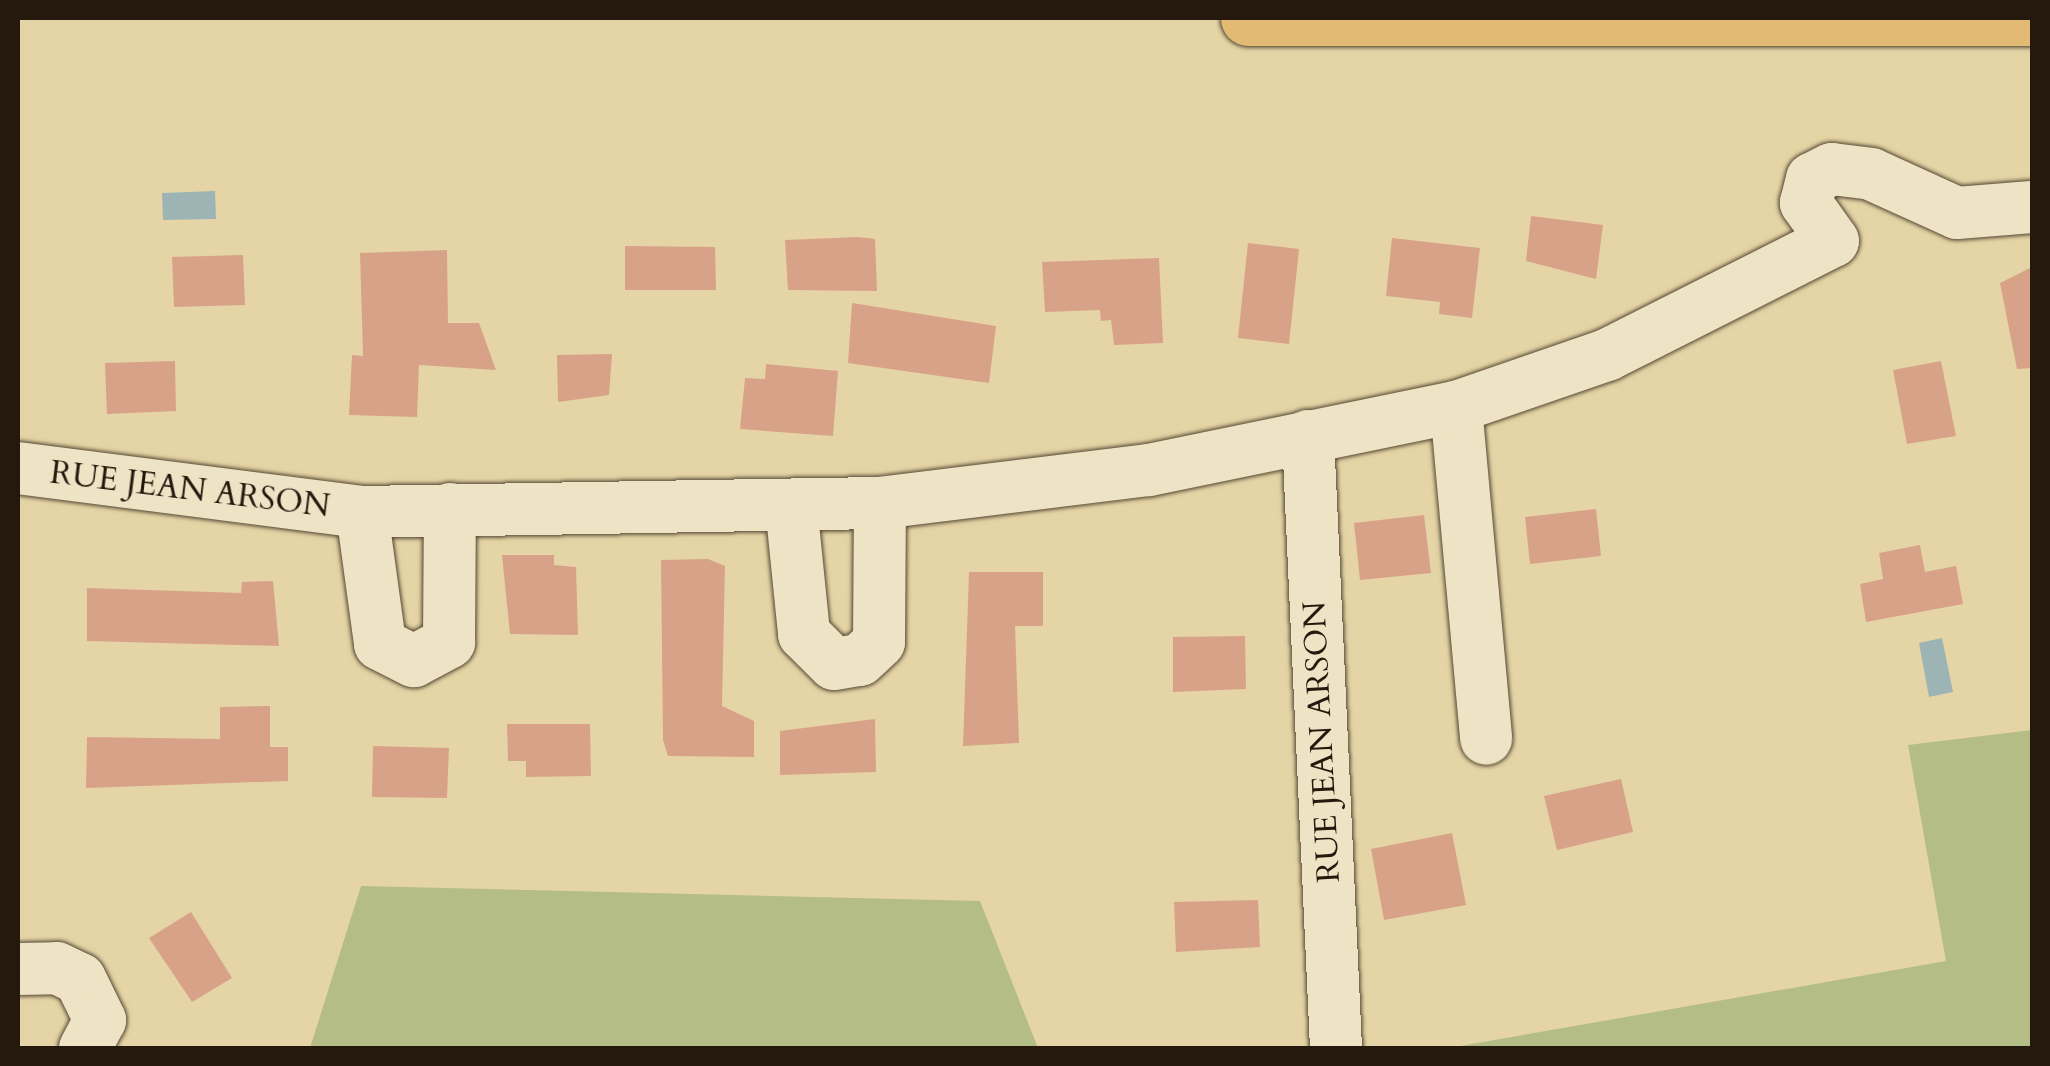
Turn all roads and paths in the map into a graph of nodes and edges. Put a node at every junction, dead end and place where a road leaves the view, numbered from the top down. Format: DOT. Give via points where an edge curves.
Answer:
graph roads {
  1 [pos="1248,18"];
  2 [pos="2032,18"];
  3 [pos="2032,207"];
  4 [pos="1456,408"];
  5 [pos="1308,436"];
  6 [pos="18,468"];
  7 [pos="880,504"];
  8 [pos="790,505"];
  9 [pos="450,508"];
  10 [pos="362,512"];
  11 [pos="1486,739"];
  12 [pos="18,970"];
  13 [pos="85,1048"];
  14 [pos="1336,1048"];
  1 -- 2 [label="main road"];
  3 -- 4 [label="street, RUE JEAN ARSON" via="1958,213 1872,174 1832,169 1812,179 1806,203 1833,242 1607,355"];
  4 -- 5 [label="street, RUE JEAN ARSON"];
  4 -- 11 [label="street"];
  5 -- 7 [label="street, RUE JEAN ARSON" via="1149,470"];
  5 -- 14 [label="street, RUE JEAN ARSON"];
  6 -- 10 [label="street, RUE JEAN ARSON"];
  7 -- 8 [label="street, RUE JEAN ARSON"];
  7 -- 8 [label="street" via="879,642 860,660 834,664 804,634"];
  8 -- 9 [label="street, RUE JEAN ARSON"];
  9 -- 10 [label="street, RUE JEAN ARSON"];
  9 -- 10 [label="street, RUE JEAN ARSON" via="449,642 414,661 380,644"];
  12 -- 13 [label="street" via="57,968 80,979 100,1020"];
}
